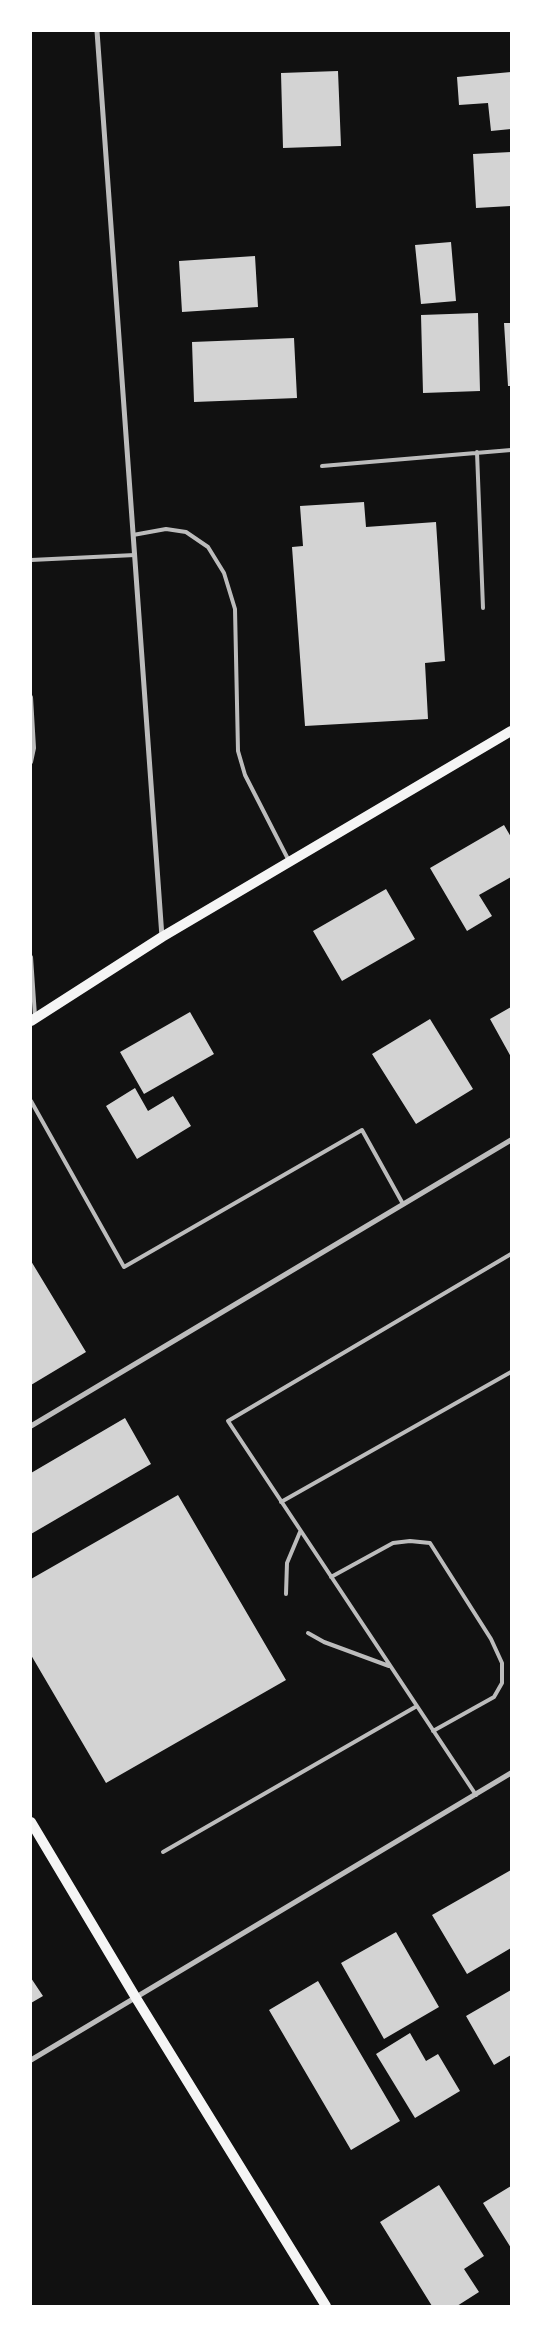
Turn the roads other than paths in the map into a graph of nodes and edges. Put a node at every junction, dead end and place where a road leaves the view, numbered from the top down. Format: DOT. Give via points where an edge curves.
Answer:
graph roads {
  1 [pos="97,31"];
  2 [pos="511,450"];
  3 [pos="477,452"];
  4 [pos="322,466"];
  5 [pos="133,535"];
  6 [pos="135,555"];
  7 [pos="31,560"];
  8 [pos="483,608"];
  9 [pos="31,697"];
  10 [pos="511,731"];
  11 [pos="31,762"];
  12 [pos="289,861"];
  13 [pos="162,937"];
  14 [pos="31,957"];
  15 [pos="33,1020"];
  16 [pos="31,1100"];
  17 [pos="511,1140"];
  18 [pos="404,1204"];
  19 [pos="511,1254"];
  20 [pos="511,1372"];
  21 [pos="31,1426"];
  22 [pos="281,1502"];
  23 [pos="300,1532"];
  24 [pos="331,1577"];
  25 [pos="286,1594"];
  26 [pos="308,1633"];
  27 [pos="390,1666"];
  28 [pos="417,1706"];
  29 [pos="433,1731"];
  30 [pos="511,1774"];
  31 [pos="476,1794"];
  32 [pos="31,1822"];
  33 [pos="164,1852"];
  34 [pos="136,1998"];
  35 [pos="31,2060"];
  36 [pos="326,2306"];
  1 -- 5 [label="street"];
  2 -- 3 [label="lane"];
  3 -- 4 [label="lane"];
  3 -- 8 [label="lane"];
  5 -- 6 [label="street"];
  5 -- 12 [label="lane" via="166,529 186,532 208,548 224,573 234,609 238,751 245,775"];
  6 -- 7 [label="lane"];
  6 -- 13 [label="street"];
  9 -- 11 [label="lane" via="34,748"];
  10 -- 12 [label="main road"];
  12 -- 13 [label="main road"];
  13 -- 15 [label="main road"];
  14 -- 15 [label="lane"];
  16 -- 18 [label="lane" via="124,1267 362,1130"];
  17 -- 18 [label="street"];
  18 -- 21 [label="street"];
  19 -- 22 [label="lane" via="228,1421"];
  20 -- 22 [label="lane"];
  22 -- 23 [label="lane"];
  23 -- 24 [label="lane"];
  23 -- 25 [label="lane" via="288,1562"];
  24 -- 27 [label="lane"];
  24 -- 29 [label="lane" via="393,1543 430,1543 491,1639 502,1663 502,1683 494,1696"];
  26 -- 27 [label="lane"];
  27 -- 28 [label="lane"];
  28 -- 29 [label="lane"];
  28 -- 33 [label="lane"];
  29 -- 31 [label="lane"];
  30 -- 31 [label="street"];
  31 -- 34 [label="street"];
  32 -- 34 [label="main road"];
  34 -- 35 [label="street"];
  34 -- 36 [label="main road"];
}
